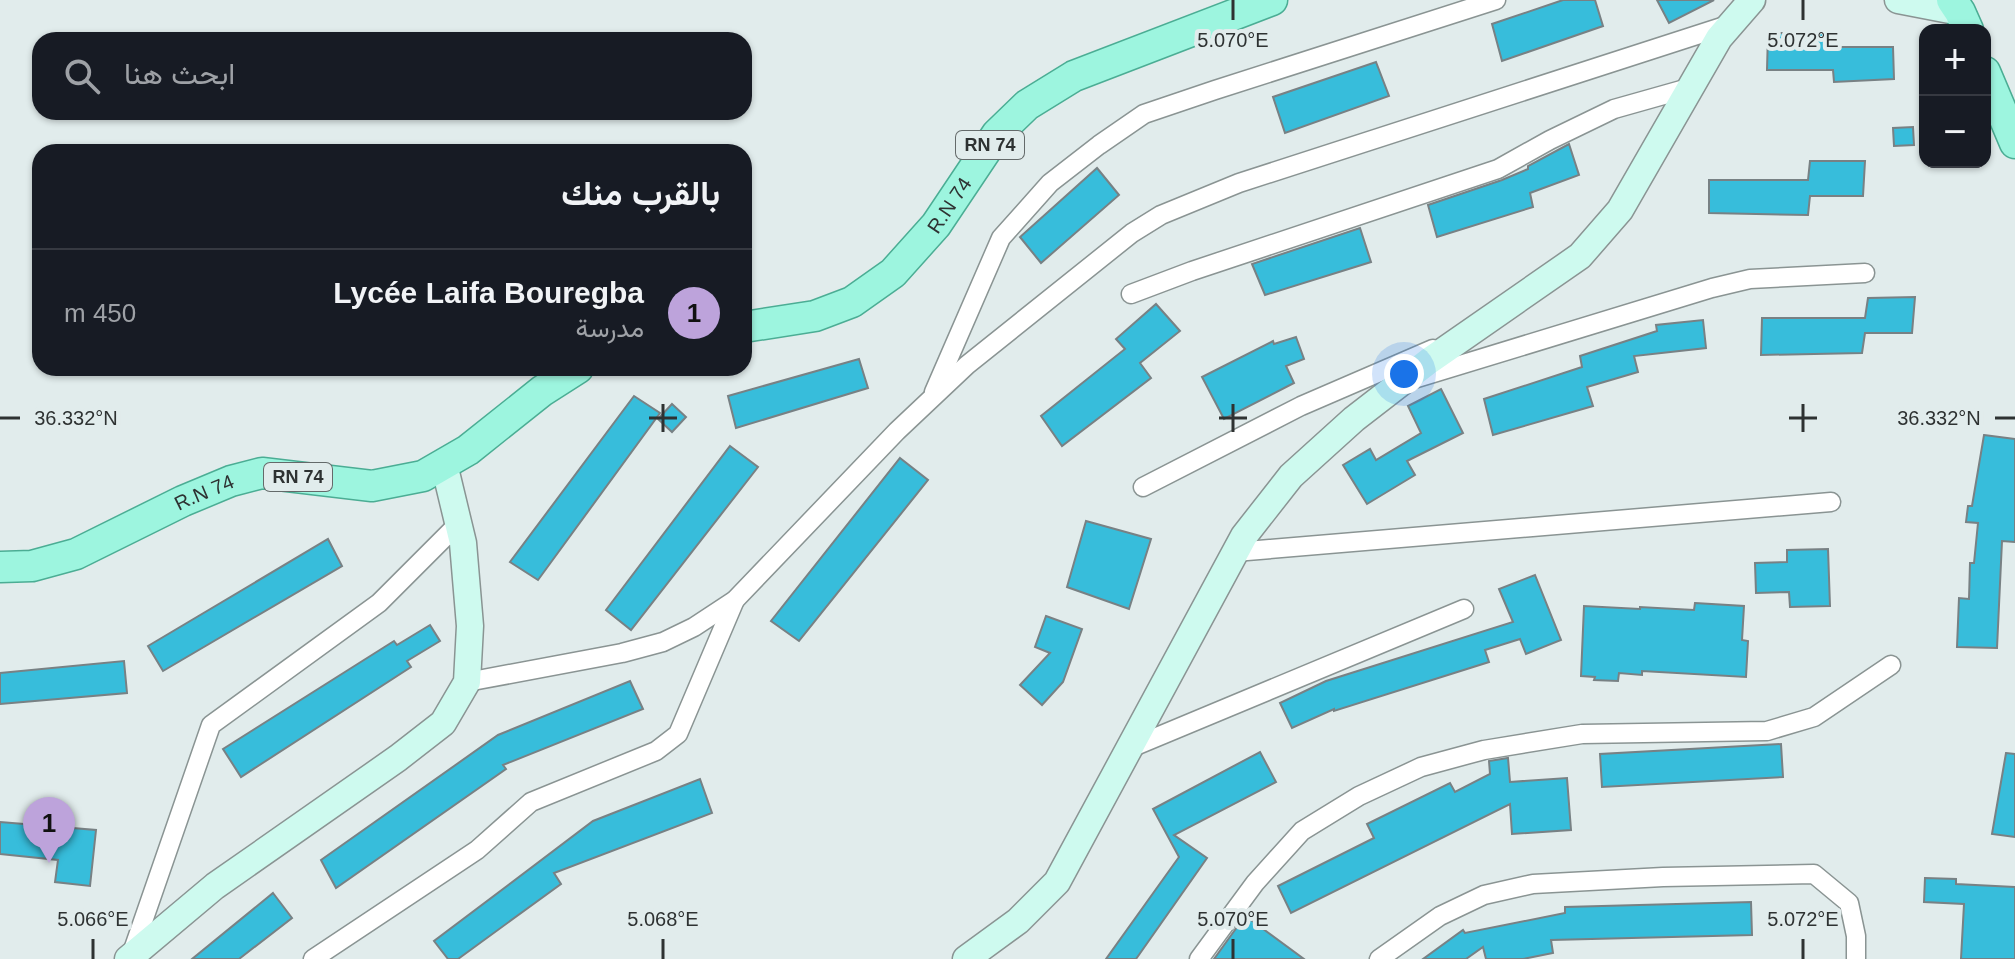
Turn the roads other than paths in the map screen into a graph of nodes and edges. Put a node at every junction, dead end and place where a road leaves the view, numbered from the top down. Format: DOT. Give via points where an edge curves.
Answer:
graph roads {
  1 [pos="1272,0"];
  2 [pos="1496,0"];
  3 [pos="1752,0"];
  4 [pos="1898,0"];
  5 [pos="1960,14"];
  6 [pos="1731,24"];
  7 [pos="1991,86"];
  8 [pos="1692,87"];
  9 [pos="2015,143"];
  10 [pos="1865,273"];
  11 [pos="1131,294"];
  12 [pos="752,326"];
  13 [pos="1470,332"];
  14 [pos="565,376"];
  15 [pos="1400,383"];
  16 [pos="932,399"];
  17 [pos="444,464"];
  18 [pos="1143,487"];
  19 [pos="1831,502"];
  20 [pos="458,524"];
  21 [pos="1235,552"];
  22 [pos="0,567"];
  23 [pos="735,600"];
  24 [pos="1464,609"];
  25 [pos="1891,665"];
  26 [pos="467,682"];
  27 [pos="1128,749"];
  28 [pos="130,958"];
  29 [pos="313,959"];
  30 [pos="966,959"];
  31 [pos="1199,959"];
  32 [pos="1379,959"];
  33 [pos="1856,959"];
  1 -- 12 [label="main road, R.N 74 / RN 74" via="1074,76 1027,105 997,134 936,225 893,273 852,302 815,316"];
  2 -- 16 [label="street" via="1144,114 1099,145 1050,183 1001,238"];
  3 -- 6 [label="street"];
  4 -- 5 [label="street"];
  6 -- 8 [label="street"];
  6 -- 16 [label="street" via="1254,178 1161,215 967,365"];
  7 -- 9 [label="main road"];
  8 -- 11 [label="street" via="1614,109 1498,169"];
  8 -- 13 [label="street" via="1620,210 1580,256"];
  10 -- 15 [label="street" via="1750,279"];
  13 -- 15 [label="street"];
  13 -- 18 [label="street" via="1301,406"];
  14 -- 17 [label="main road, R.N 74 / RN 74"];
  15 -- 21 [label="street" via="1291,476"];
  16 -- 23 [label="street"];
  17 -- 20 [label="street"];
  17 -- 22 [label="main road, R.N 74 / RN 74" via="423,476 372,486 262,473 183,501 76,554 32,566"];
  19 -- 21 [label="street"];
  20 -- 26 [label="street" via="470,626"];
  20 -- 28 [label="street" via="379,603 211,725"];
  21 -- 27 [label="street"];
  23 -- 26 [label="street" via="663,642"];
  23 -- 29 [label="street" via="678,734 656,751 531,802 477,850"];
  24 -- 27 [label="street"];
  25 -- 31 [label="street" via="1814,717 1767,731 1582,734 1484,750 1421,767 1302,831 1255,883"];
  26 -- 28 [label="street" via="443,723 215,886"];
  27 -- 30 [label="street" via="1057,882 1018,921"];
  32 -- 33 [label="street" via="1440,916 1484,895 1533,884 1814,874 1849,903"];
}
